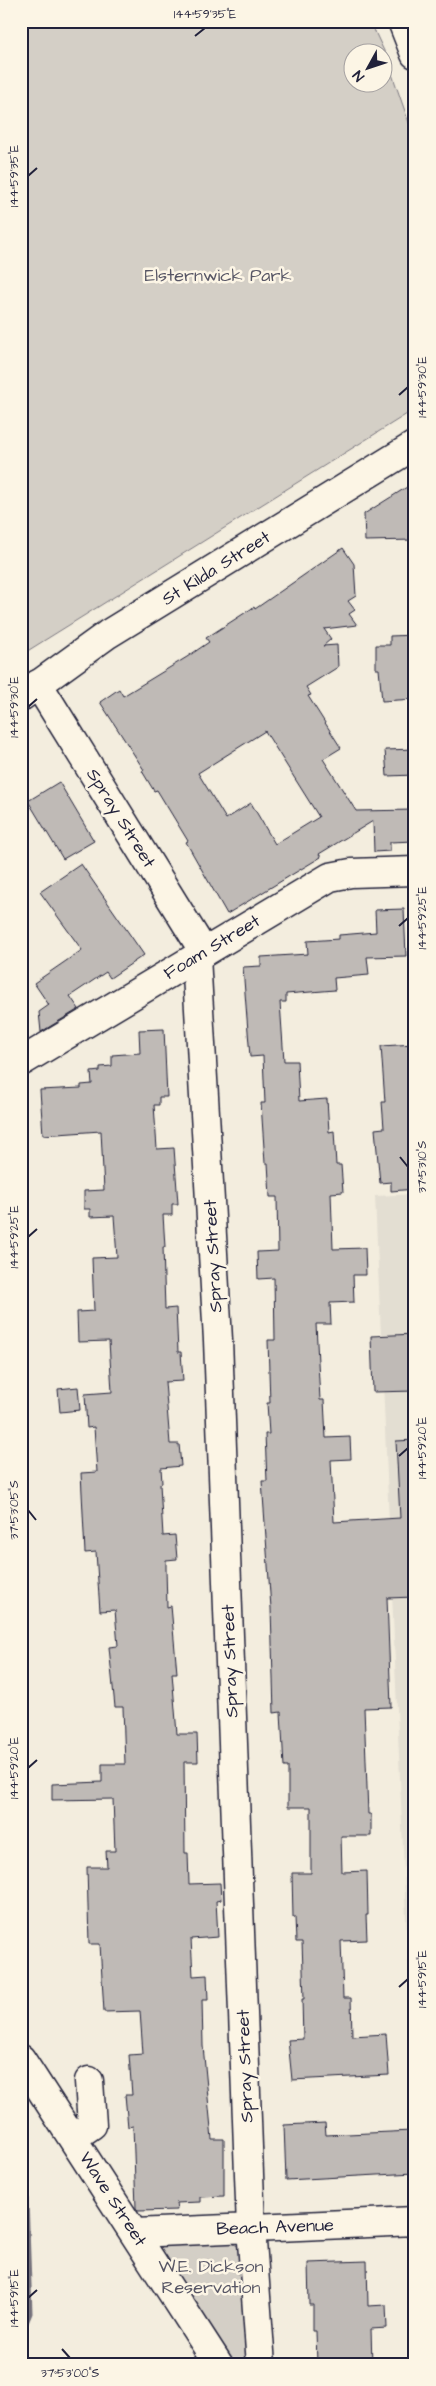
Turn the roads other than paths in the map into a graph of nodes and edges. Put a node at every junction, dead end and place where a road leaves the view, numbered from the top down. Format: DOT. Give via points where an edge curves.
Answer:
graph roads {
  1 [pos="402,21"];
  2 [pos="415,54"];
  3 [pos="415,445"];
  4 [pos="30,691"];
  5 [pos="415,871"];
  6 [pos="200,955"];
  7 [pos="21,1062"];
  8 [pos="21,2059"];
  9 [pos="89,2081"];
  10 [pos="73,2138"];
  11 [pos="415,2221"];
  12 [pos="251,2228"];
  13 [pos="135,2233"];
  14 [pos="219,2365"];
  15 [pos="261,2365"];
  1 -- 2 [label="street"];
  3 -- 4 [label="street, St Kilda Street" via="108,634"];
  4 -- 6 [label="street, Spray Street"];
  5 -- 6 [label="street, Foam Street" via="351,873 330,877"];
  6 -- 7 [label="street, Foam Street"];
  6 -- 12 [label="street, Spray Street" via="218,1340"];
  8 -- 10 [label="street, Wave Street"];
  9 -- 10 [label="street" via="92,2125"];
  10 -- 13 [label="street, Wave Street"];
  11 -- 12 [label="street, Beach Avenue"];
  12 -- 13 [label="street, Beach Avenue"];
  12 -- 15 [label="street, Spray Street"];
  13 -- 14 [label="street, Wave Street"];
}
